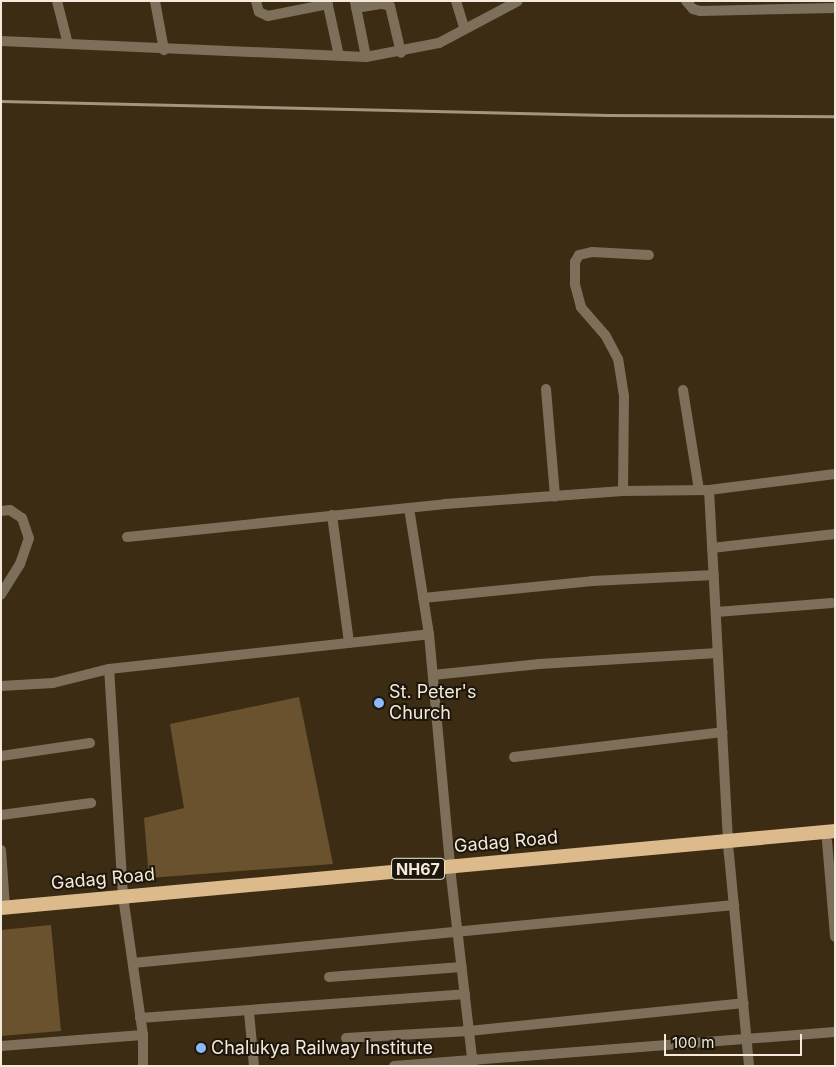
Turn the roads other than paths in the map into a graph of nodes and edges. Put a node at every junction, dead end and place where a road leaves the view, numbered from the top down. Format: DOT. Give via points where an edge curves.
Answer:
graph roads {
  1 [pos="57,1"];
  2 [pos="155,1"];
  3 [pos="256,1"];
  4 [pos="456,1"];
  5 [pos="518,1"];
  6 [pos="686,1"];
  7 [pos="328,3"];
  8 [pos="356,5"];
  9 [pos="498,5"];
  10 [pos="731,5"];
  11 [pos="835,8"];
  12 [pos="464,28"];
  13 [pos="1,41"];
  14 [pos="68,44"];
  15 [pos="164,50"];
  16 [pos="401,53"];
  17 [pos="339,56"];
  18 [pos="366,57"];
  19 [pos="649,256"];
  20 [pos="546,390"];
  21 [pos="684,390"];
  22 [pos="835,474"];
  23 [pos="704,490"];
  24 [pos="624,491"];
  25 [pos="555,497"];
  26 [pos="409,508"];
  27 [pos="1,511"];
  28 [pos="332,515"];
  29 [pos="835,534"];
  30 [pos="127,536"];
  31 [pos="712,548"];
  32 [pos="714,575"];
  33 [pos="1,596"];
  34 [pos="424,598"];
  35 [pos="832,603"];
  36 [pos="716,612"];
  37 [pos="429,634"];
  38 [pos="349,643"];
  39 [pos="718,653"];
  40 [pos="109,669"];
  41 [pos="433,675"];
  42 [pos="1,686"];
  43 [pos="723,732"];
  44 [pos="90,743"];
  45 [pos="1,756"];
  46 [pos="514,757"];
  47 [pos="91,803"];
  48 [pos="1,815"];
  49 [pos="832,837"];
  50 [pos="729,845"];
  51 [pos="1,850"];
  52 [pos="450,871"];
  53 [pos="124,901"];
  54 [pos="833,902"];
  55 [pos="734,905"];
  56 [pos="3,911"];
  57 [pos="457,930"];
  58 [pos="835,937"];
  59 [pos="133,963"];
  60 [pos="462,967"];
  61 [pos="329,977"];
  62 [pos="465,994"];
  63 [pos="744,1003"];
  64 [pos="249,1012"];
  65 [pos="140,1018"];
  66 [pos="469,1031"];
  67 [pos="835,1032"];
  68 [pos="143,1035"];
  69 [pos="346,1038"];
  70 [pos="747,1038"];
  71 [pos="1,1046"];
  72 [pos="473,1063"];
  73 [pos="143,1066"];
  74 [pos="254,1066"];
  75 [pos="394,1066"];
  76 [pos="749,1066"];
  1 -- 14 [label="street"];
  2 -- 15 [label="street"];
  3 -- 7 [label="street" via="259,12 268,16"];
  4 -- 12 [label="street"];
  5 -- 9 [label="street"];
  6 -- 10 [label="street" via="700,11"];
  7 -- 17 [label="street"];
  8 -- 16 [label="street" via="390,6"];
  8 -- 18 [label="street"];
  9 -- 12 [label="street"];
  10 -- 11 [label="street"];
  12 -- 16 [label="street" via="439,43"];
  13 -- 14 [label="street"];
  14 -- 15 [label="street"];
  15 -- 17 [label="street"];
  16 -- 18 [label="street"];
  17 -- 18 [label="street"];
  19 -- 24 [label="street" via="592,252 579,255 575,262 575,284 581,307 616,352 623,386"];
  20 -- 25 [label="street"];
  21 -- 23 [label="street"];
  22 -- 23 [label="street"];
  23 -- 24 [label="street"];
  23 -- 31 [label="street"];
  24 -- 25 [label="street"];
  25 -- 26 [label="street"];
  26 -- 28 [label="street"];
  26 -- 34 [label="street"];
  27 -- 33 [label="street" via="10,510 22,518 29,538 20,564"];
  28 -- 30 [label="street"];
  28 -- 38 [label="street"];
  29 -- 31 [label="street"];
  31 -- 32 [label="street"];
  32 -- 34 [label="street" via="592,581"];
  32 -- 36 [label="street"];
  34 -- 37 [label="street"];
  35 -- 36 [label="street"];
  36 -- 39 [label="street"];
  37 -- 38 [label="street"];
  37 -- 41 [label="street"];
  38 -- 40 [label="street"];
  39 -- 41 [label="street" via="539,664"];
  39 -- 43 [label="street"];
  40 -- 42 [label="street" via="53,682"];
  40 -- 53 [label="street"];
  41 -- 52 [label="street"];
  43 -- 46 [label="street"];
  43 -- 50 [label="street"];
  44 -- 45 [label="street"];
  47 -- 48 [label="street"];
  49 -- 50 [label="highway, Gadag Road / NH67"];
  49 -- 54 [label="street"];
  50 -- 52 [label="highway, Gadag Road / NH67"];
  50 -- 55 [label="street"];
  51 -- 56 [label="street"];
  52 -- 53 [label="highway, Gadag Road / NH67"];
  52 -- 57 [label="street"];
  53 -- 56 [label="highway, Gadag Road / NH67"];
  53 -- 59 [label="street"];
  54 -- 58 [label="street"];
  55 -- 57 [label="street"];
  55 -- 63 [label="street"];
  57 -- 59 [label="street"];
  57 -- 60 [label="street"];
  59 -- 65 [label="street"];
  60 -- 61 [label="street"];
  60 -- 62 [label="street"];
  62 -- 64 [label="street"];
  62 -- 66 [label="street"];
  63 -- 66 [label="street"];
  63 -- 70 [label="street"];
  64 -- 65 [label="street"];
  64 -- 74 [label="street"];
  65 -- 68 [label="street"];
  66 -- 69 [label="street"];
  66 -- 72 [label="street"];
  67 -- 70 [label="street"];
  68 -- 71 [label="street"];
  68 -- 73 [label="street"];
  70 -- 72 [label="street"];
  70 -- 76 [label="street"];
  72 -- 75 [label="street"];
}
